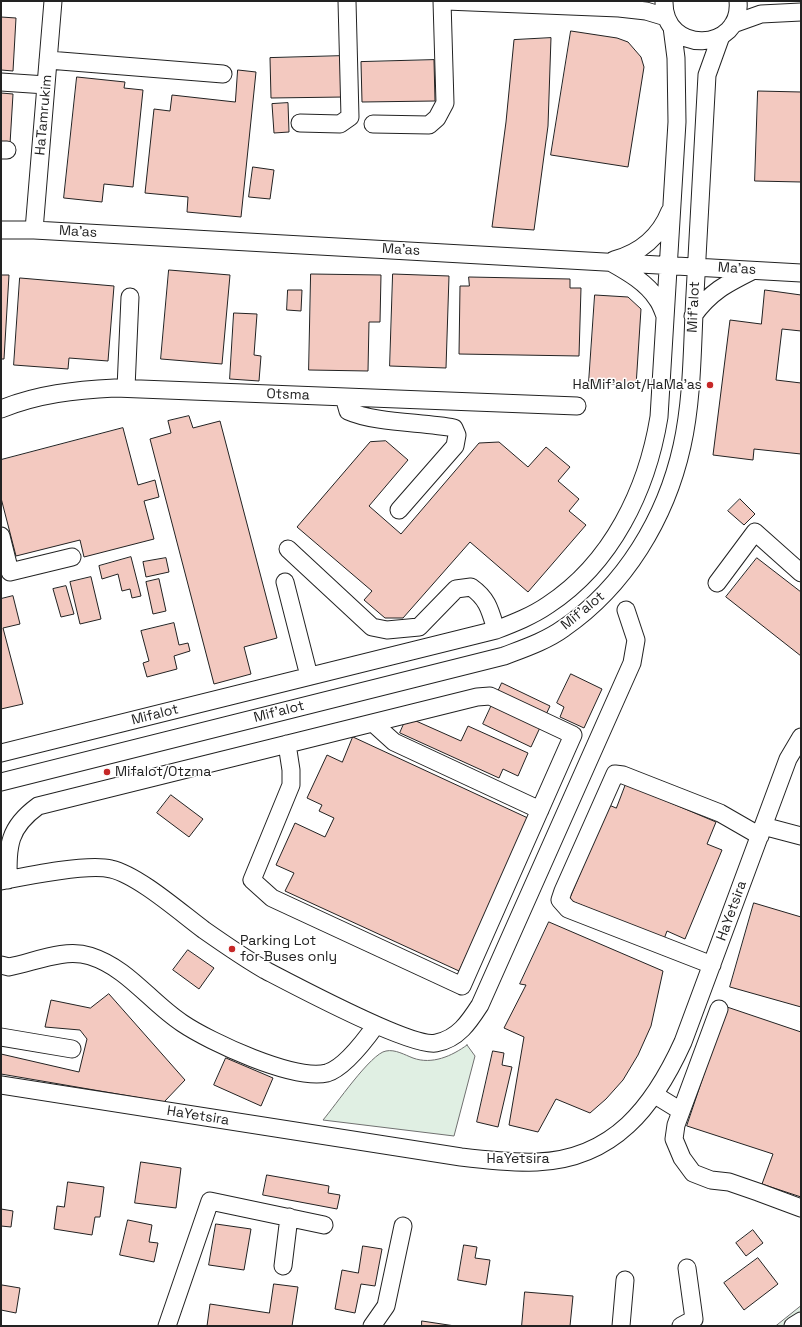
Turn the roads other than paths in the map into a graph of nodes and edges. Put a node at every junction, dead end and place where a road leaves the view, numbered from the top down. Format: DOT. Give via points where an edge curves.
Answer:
graph roads {
  1 [pos="53,1"];
  2 [pos="347,1"];
  3 [pos="442,1"];
  4 [pos="446,1"];
  5 [pos="738,1"];
  6 [pos="801,12"];
  7 [pos="668,15"];
  8 [pos="727,30"];
  9 [pos="48,60"];
  10 [pos="223,74"];
  11 [pos="1,82"];
  12 [pos="46,85"];
  13 [pos="300,123"];
  14 [pos="373,124"];
  15 [pos="672,204"];
  16 [pos="1,230"];
  17 [pos="34,230"];
  18 [pos="608,261"];
  19 [pos="669,265"];
  20 [pos="696,267"];
  21 [pos="754,270"];
  22 [pos="801,274"];
  23 [pos="130,297"];
  24 [pos="693,316"];
  25 [pos="666,317"];
  26 [pos="126,388"];
  27 [pos="344,397"];
  28 [pos="577,406"];
  29 [pos="1,409"];
  30 [pos="399,510"];
  31 [pos="1,536"];
  32 [pos="288,549"];
  33 [pos="72,556"];
  34 [pos="801,573"];
  35 [pos="285,582"];
  36 [pos="717,582"];
  37 [pos="626,610"];
  38 [pos="496,630"];
  39 [pos="309,676"];
  40 [pos="373,723"];
  41 [pos="801,737"];
  42 [pos="287,744"];
  43 [pos="1,753"];
  44 [pos="1,782"];
  45 [pos="540,810"];
  46 [pos="762,831"];
  47 [pos="801,836"];
  48 [pos="4,881"];
  49 [pos="712,965"];
  50 [pos="1,966"];
  51 [pos="719,1009"];
  52 [pos="376,1025"];
  53 [pos="1,1037"];
  54 [pos="72,1049"];
  55 [pos="1,1085"];
  56 [pos="655,1095"];
  57 [pos="681,1111"];
  58 [pos="801,1208"];
  59 [pos="289,1217"];
  60 [pos="324,1225"];
  61 [pos="403,1226"];
  62 [pos="283,1266"];
  63 [pos="687,1268"];
  64 [pos="625,1280"];
  65 [pos="801,1321"];
  66 [pos="167,1326"];
  67 [pos="372,1326"];
  68 [pos="621,1326"];
  69 [pos="681,1326"];
  70 [pos="793,1326"];
  1 -- 9 [label="street, HaTamrukim"];
  2 -- 13 [label="street" via="350,117 340,124"];
  3 -- 14 [label="street" via="445,103 437,118 429,125"];
  4 -- 7 [label="street" via="619,8"];
  5 -- 8 [label="street, Mif'alot" via="737,15"];
  6 -- 8 [label="street" via="761,14"];
  7 -- 8 [label="street" via="680,35 690,40 711,40"];
  7 -- 15 [label="street, Mif'alot" via="675,40 677,82"];
  8 -- 20 [label="street, Mif'alot" via="707,75"];
  9 -- 10 [label="street"];
  9 -- 12 [label="street, HaTamrukim"];
  11 -- 12 [label="street"];
  12 -- 17 [label="street, HaTamrukim"];
  15 -- 18 [label="street" via="660,229 648,243 635,252"];
  15 -- 19 [label="street, Mif'alot"];
  16 -- 17 [label="street, Ma'as"];
  17 -- 18 [label="street, Ma'as"];
  18 -- 19 [label="street, Ma'as"];
  18 -- 25 [label="street" via="645,285 657,298"];
  19 -- 20 [label="street, Ma'as"];
  19 -- 25 [label="street, Mif'alot"];
  20 -- 21 [label="street, Ma'as"];
  20 -- 24 [label="street, Mif'alot"];
  21 -- 22 [label="street, Ma'as"];
  21 -- 24 [label="street" via="716,290"];
  23 -- 26 [label="street"];
  24 -- 44 [label="street, Mif'alot" via="686,420 673,480 648,535 630,564 589,608 563,628 536,644 504,656"];
  25 -- 38 [label="street, Mif'alot" via="662,388 655,440 644,477 624,522 607,548 571,587 524,619"];
  26 -- 27 [label="street, Otsma"];
  26 -- 29 [label="street, Otsma" via="48,394"];
  27 -- 28 [label="street, Otsma"];
  27 -- 30 [label="street" via="348,411 360,416 454,428 457,435 455,446"];
  31 -- 33 [label="street" via="10,572"];
  32 -- 38 [label="street" via="372,627 387,630 419,627 456,589 471,587 481,594 491,611"];
  34 -- 36 [label="street" via="755,532"];
  35 -- 39 [label="street"];
  37 -- 52 [label="street" via="636,640 632,663 480,1005 460,1032 434,1044 417,1041"];
  38 -- 39 [label="street, Mif'alot"];
  39 -- 43 [label="street, Mifalot"];
  40 -- 42 [label="street"];
  40 -- 45 [label="street" via="394,742"];
  40 -- 45 [label="street" via="490,696 573,734"];
  41 -- 46 [label="street, HaYetsira" via="788,759"];
  42 -- 45 [label="street" via="291,784 252,880 272,898 462,986"];
  42 -- 48 [label="street" via="38,806 23,817 14,833 8,849"];
  46 -- 47 [label="street"];
  46 -- 49 [label="street, HaYetsira"];
  46 -- 49 [label="street" via="615,774 563,891 560,900 568,909"];
  48 -- 52 [label="street" via="92,866 112,869 133,878 264,969"];
  49 -- 56 [label="street, HaYetsira" via="683,1042 670,1071"];
  50 -- 52 [label="street" via="9,967 71,953 100,960 128,977 181,1023 205,1037 275,1066 304,1074 328,1072 340,1066"];
  51 -- 57 [label="street"];
  53 -- 54 [label="street"];
  55 -- 56 [label="street, HaYetsira" via="506,1162 538,1162 566,1158 596,1148 619,1134"];
  56 -- 57 [label="street"];
  57 -- 58 [label="street" via="674,1139 682,1158 693,1173 711,1180 729,1182"];
  59 -- 60 [label="street"];
  59 -- 62 [label="street"];
  59 -- 66 [label="street" via="210,1201"];
  61 -- 67 [label="street" via="386,1306"];
  63 -- 69 [label="street" via="694,1319"];
  64 -- 68 [label="street"];
  65 -- 70 [label="street"];
}
